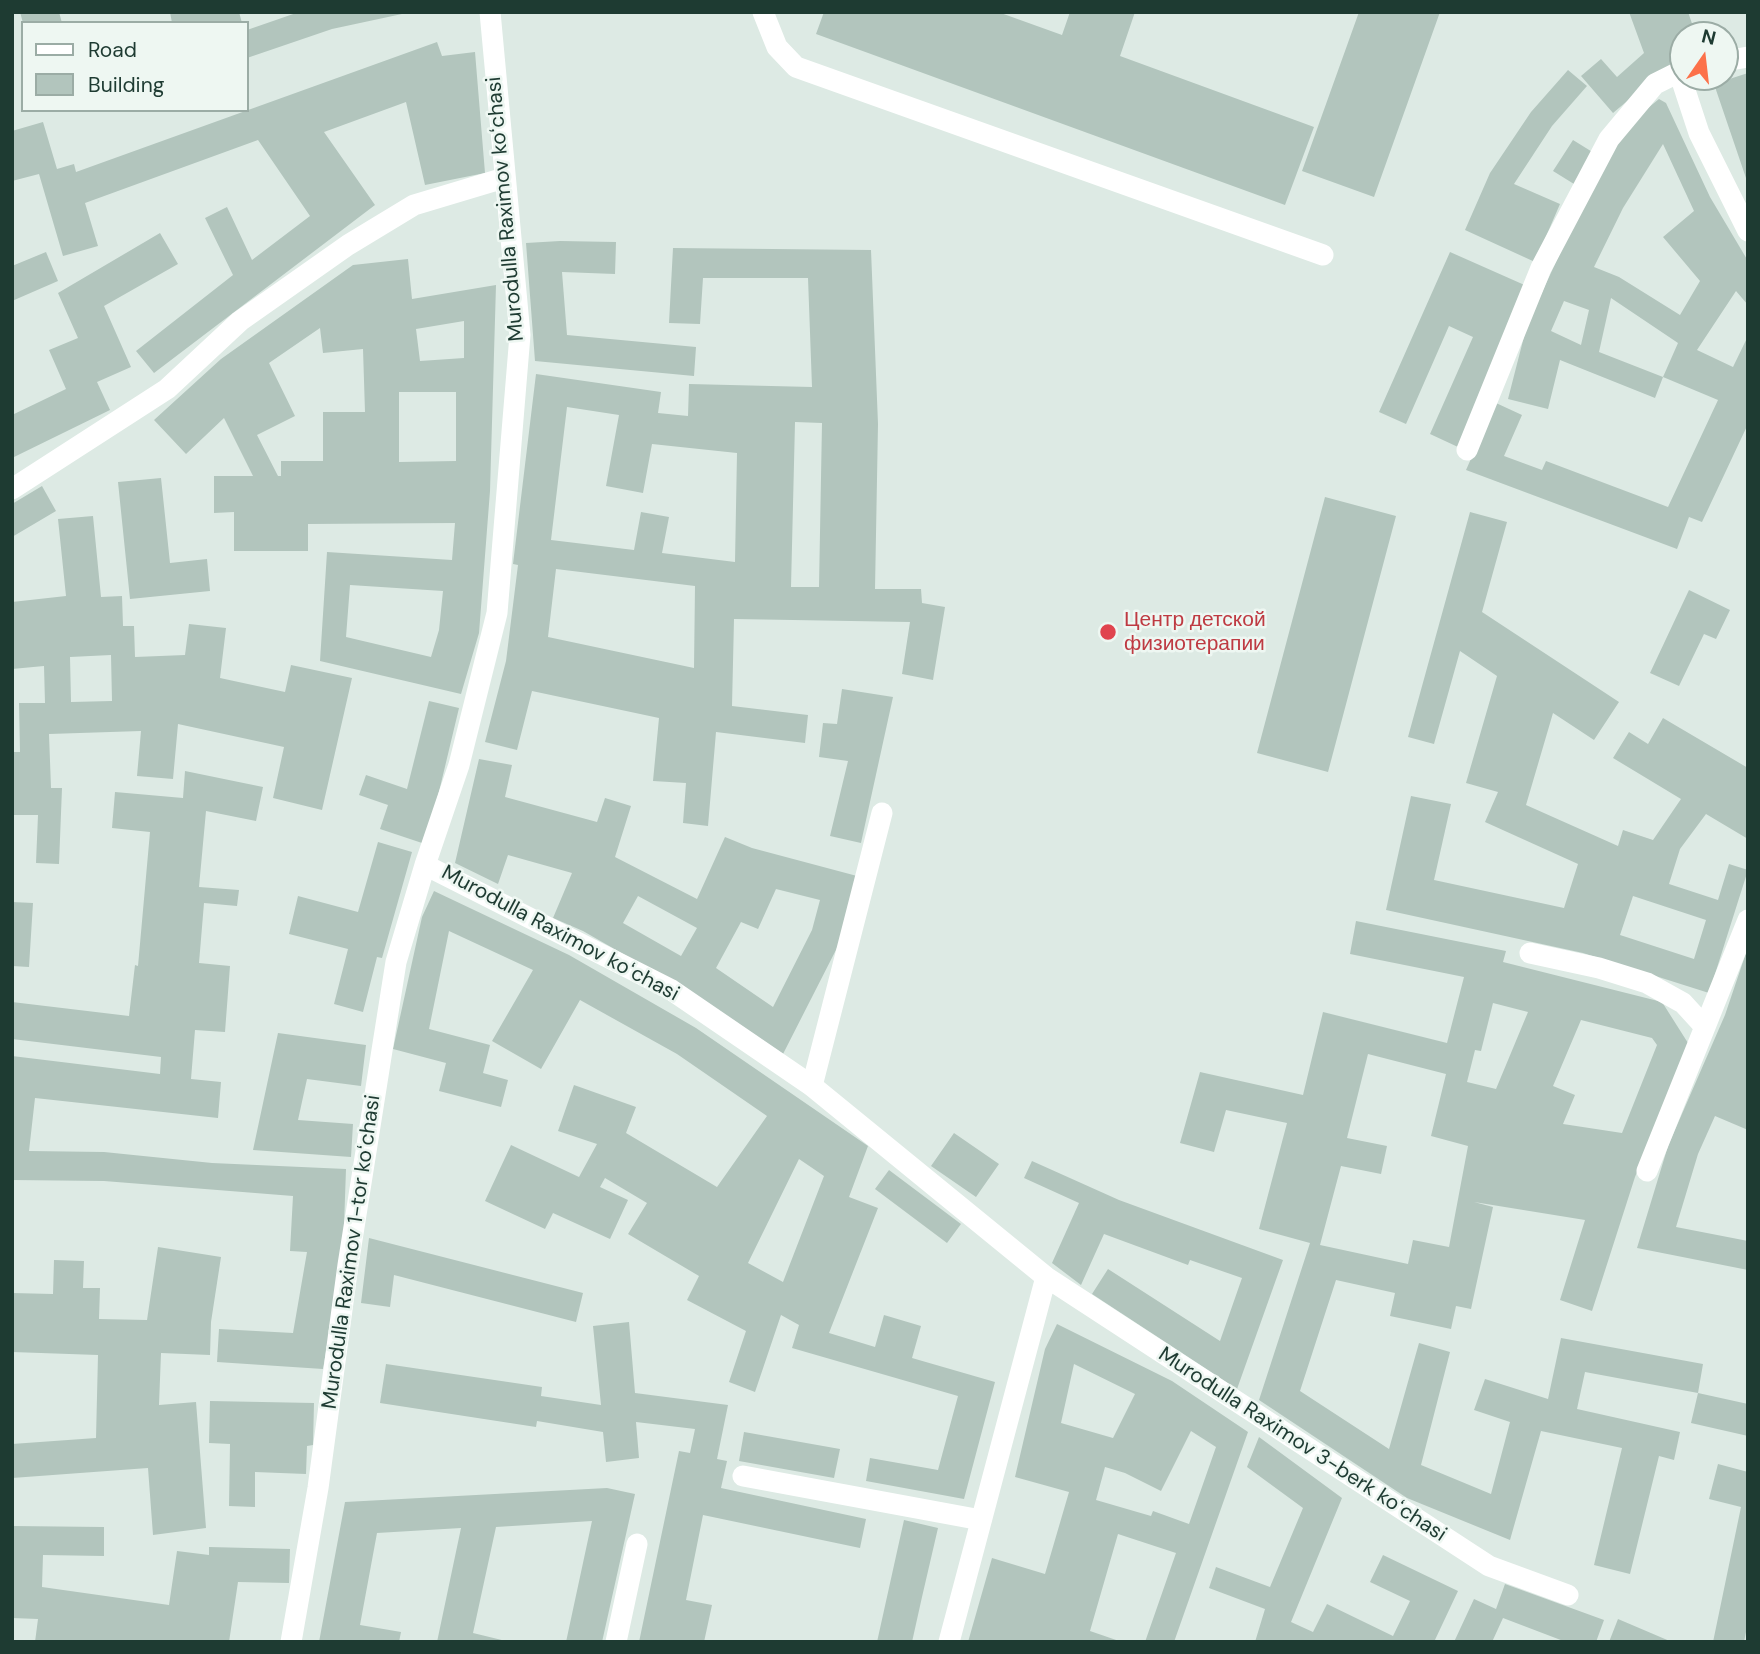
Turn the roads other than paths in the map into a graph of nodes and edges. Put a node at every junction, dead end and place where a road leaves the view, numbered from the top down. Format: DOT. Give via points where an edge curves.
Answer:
graph roads {
  1 [pos="490,12"];
  2 [pos="766,14"];
  3 [pos="1669,77"];
  4 [pos="1687,91"];
  5 [pos="504,178"];
  6 [pos="1748,231"];
  7 [pos="1323,255"];
  8 [pos="1467,450"];
  9 [pos="12,489"];
  10 [pos="882,813"];
  11 [pos="425,864"];
  12 [pos="1748,920"];
  13 [pos="1530,953"];
  14 [pos="1704,1026"];
  15 [pos="812,1086"];
  16 [pos="1647,1171"];
  17 [pos="1046,1277"];
  18 [pos="743,1476"];
  19 [pos="981,1520"];
  20 [pos="637,1544"];
  21 [pos="1568,1595"];
  22 [pos="291,1642"];
  23 [pos="616,1642"];
  24 [pos="949,1642"];
  1 -- 5 [label="street, Murodulla Raximov koʻchasi"];
  2 -- 7 [label="street" via="777,47 796,67"];
  3 -- 8 [label="street" via="1655,84 1609,139 1541,268"];
  4 -- 6 [label="street" via="1699,133"];
  5 -- 9 [label="street" via="414,205 348,245 240,321 167,389"];
  5 -- 11 [label="street, Murodulla Raximov koʻchasi" via="520,335 497,613 459,765"];
  10 -- 15 [label="street"];
  11 -- 15 [label="street, Murodulla Raximov koʻchasi" via="670,989"];
  11 -- 22 [label="street, Murodulla Raximov 1-tor koʻchasi" via="396,962"];
  12 -- 14 [label="street"];
  13 -- 14 [label="street" via="1647,983 1683,1003"];
  14 -- 16 [label="street"];
  15 -- 17 [label="street, Murodulla Raximov koʻchasi"];
  17 -- 19 [label="street"];
  17 -- 21 [label="street, Murodulla Raximov 3-berk koʻchasi" via="1489,1566"];
  18 -- 19 [label="street"];
  19 -- 24 [label="street"];
  20 -- 23 [label="street"];
}
